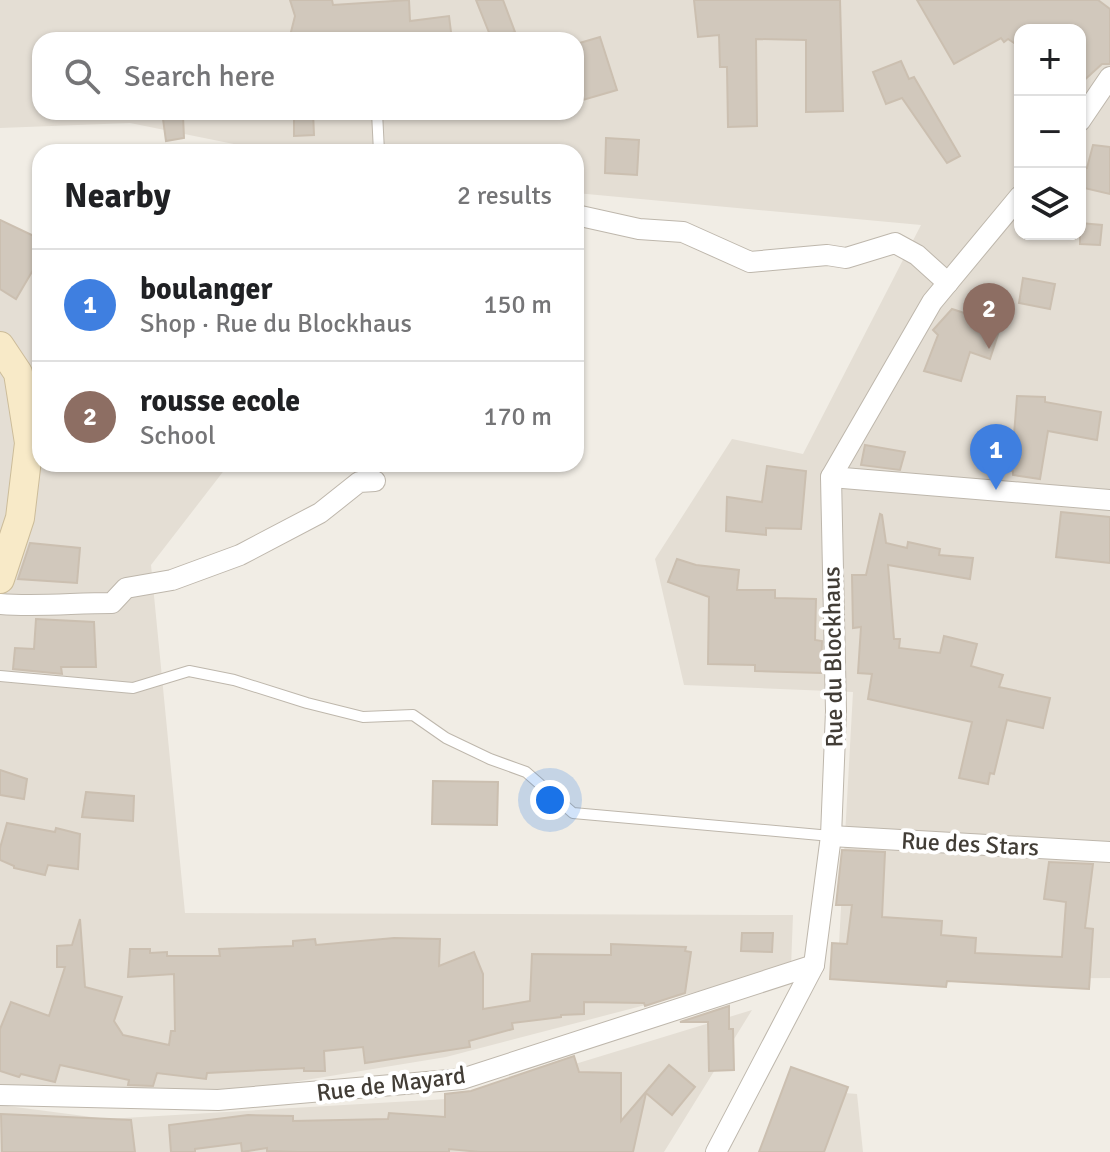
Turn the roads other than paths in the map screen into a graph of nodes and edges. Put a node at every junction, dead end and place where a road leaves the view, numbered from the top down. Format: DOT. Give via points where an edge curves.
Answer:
graph roads {
  1 [pos="1110,77"];
  2 [pos="1086,112"];
  3 [pos="377,120"];
  4 [pos="379,144"];
  5 [pos="1014,203"];
  6 [pos="584,217"];
  7 [pos="948,283"];
  8 [pos="0,346"];
  9 [pos="831,477"];
  10 [pos="375,481"];
  11 [pos="1110,500"];
  12 [pos="0,579"];
  13 [pos="0,604"];
  14 [pos="0,676"];
  15 [pos="831,836"];
  16 [pos="1110,852"];
  17 [pos="814,965"];
  18 [pos="0,1095"];
  19 [pos="716,1152"];
  1 -- 2 [label="street"];
  3 -- 4 [label="lane"];
  5 -- 7 [label="street"];
  6 -- 7 [label="street" via="683,232 750,262 846,258 895,243"];
  7 -- 9 [label="street"];
  8 -- 12 [label="street" via="18,373 29,443 20,518"];
  9 -- 11 [label="street"];
  9 -- 15 [label="street, Rue du Blockhaus" via="836,711"];
  10 -- 13 [label="street" via="359,482 320,513 240,555 172,580 126,588 112,603"];
  14 -- 15 [label="lane" via="133,688 189,671 363,717 413,715 446,738 526,772 573,813"];
  15 -- 16 [label="street, Rue des Stars"];
  15 -- 17 [label="street, Rue du Blockhaus"];
  17 -- 18 [label="street, Rue de Mayard" via="462,1079 218,1100"];
  17 -- 19 [label="street, Rue du Blockhaus"];
}
